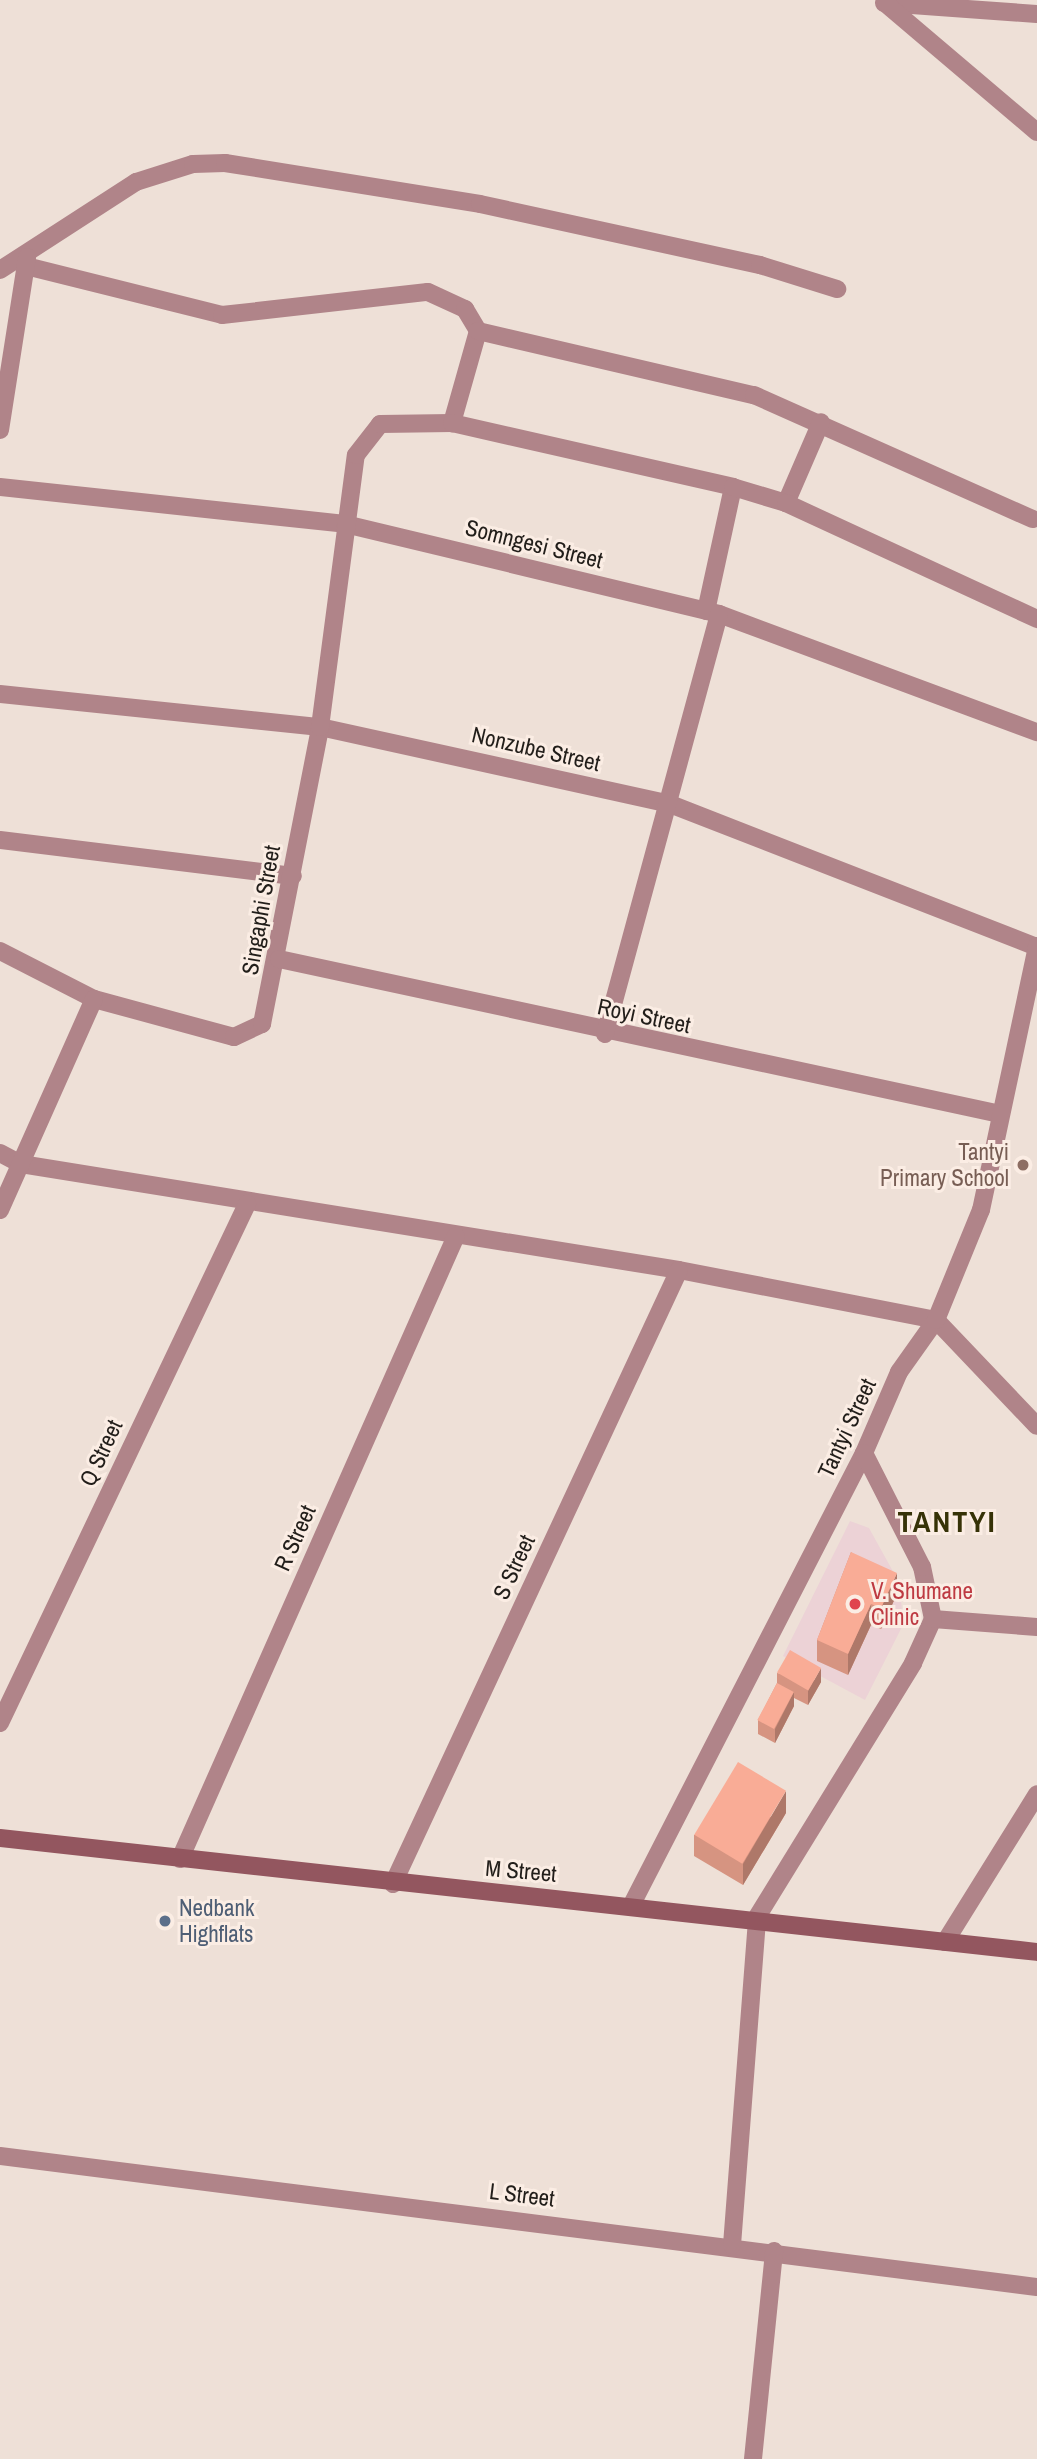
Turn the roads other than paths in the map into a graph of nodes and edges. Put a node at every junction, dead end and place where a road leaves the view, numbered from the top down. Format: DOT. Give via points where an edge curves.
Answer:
graph roads {
  1 [pos="881,2"];
  2 [pos="1037,14"];
  3 [pos="1037,132"];
  4 [pos="27,260"];
  5 [pos="0,270"];
  6 [pos="837,289"];
  7 [pos="478,331"];
  8 [pos="452,422"];
  9 [pos="821,422"];
  10 [pos="0,430"];
  11 [pos="0,487"];
  12 [pos="733,487"];
  13 [pos="786,503"];
  14 [pos="1033,519"];
  15 [pos="345,524"];
  16 [pos="713,613"];
  17 [pos="1037,619"];
  18 [pos="0,694"];
  19 [pos="320,727"];
  20 [pos="1037,732"];
  21 [pos="670,804"];
  22 [pos="0,840"];
  23 [pos="293,876"];
  24 [pos="1037,946"];
  25 [pos="0,951"];
  26 [pos="279,959"];
  27 [pos="94,999"];
  28 [pos="606,1034"];
  29 [pos="1000,1114"];
  30 [pos="0,1153"];
  31 [pos="21,1164"];
  32 [pos="247,1204"];
  33 [pos="0,1210"];
  34 [pos="456,1236"];
  35 [pos="680,1270"];
  36 [pos="936,1320"];
  37 [pos="1037,1426"];
  38 [pos="864,1453"];
  39 [pos="933,1619"];
  40 [pos="1037,1627"];
  41 [pos="0,1723"];
  42 [pos="1037,1794"];
  43 [pos="0,1838"];
  44 [pos="180,1859"];
  45 [pos="393,1884"];
  46 [pos="631,1906"];
  47 [pos="757,1917"];
  48 [pos="946,1942"];
  49 [pos="1037,1952"];
  50 [pos="0,2156"];
  51 [pos="732,2245"];
  52 [pos="774,2251"];
  53 [pos="1037,2287"];
  54 [pos="753,2459"];
  1 -- 2 [label="street"];
  1 -- 3 [label="street"];
  4 -- 5 [label="street"];
  4 -- 6 [label="street" via="136,182 193,164 225,163 480,204 760,265"];
  4 -- 7 [label="street" via="222,315 428,292 465,309"];
  4 -- 10 [label="street"];
  7 -- 8 [label="street"];
  7 -- 9 [label="street" via="713,382"];
  8 -- 12 [label="street"];
  8 -- 15 [label="street, Singaphi Street" via="397,420 366,435 356,455"];
  9 -- 13 [label="street"];
  9 -- 14 [label="street"];
  11 -- 15 [label="street, Somngesi Street"];
  12 -- 13 [label="street"];
  12 -- 16 [label="street"];
  13 -- 17 [label="street"];
  15 -- 16 [label="street, Somngesi Street"];
  15 -- 19 [label="street, Singaphi Street"];
  16 -- 20 [label="street, Somngesi Street"];
  16 -- 21 [label="street"];
  18 -- 19 [label="street, Nonzube Street"];
  19 -- 21 [label="street, Nonzube Street"];
  19 -- 23 [label="street, Singaphi Street"];
  21 -- 24 [label="street, Nonzube Street"];
  21 -- 28 [label="street"];
  22 -- 23 [label="street"];
  23 -- 26 [label="street, Singaphi Street"];
  24 -- 29 [label="street, Tantyi Street"];
  25 -- 27 [label="street, Singaphi Street"];
  26 -- 27 [label="street, Singaphi Street" via="262,1024 249,1035 234,1037"];
  26 -- 28 [label="street, Royi Street"];
  27 -- 31 [label="street"];
  28 -- 29 [label="street, Royi Street"];
  29 -- 36 [label="street, Tantyi Street" via="981,1210"];
  30 -- 31 [label="street"];
  31 -- 32 [label="street"];
  31 -- 33 [label="street"];
  32 -- 34 [label="street"];
  32 -- 41 [label="street, Q Street"];
  34 -- 35 [label="street"];
  34 -- 44 [label="street, R Street"];
  35 -- 36 [label="street"];
  35 -- 45 [label="street, S Street"];
  36 -- 37 [label="street"];
  36 -- 38 [label="street, Tantyi Street" via="900,1372"];
  38 -- 39 [label="street" via="922,1567"];
  38 -- 46 [label="street, Tantyi Street"];
  39 -- 40 [label="street"];
  39 -- 47 [label="street" via="913,1663"];
  42 -- 48 [label="street"];
  43 -- 44 [label="street, M Street"];
  44 -- 45 [label="street, M Street"];
  45 -- 46 [label="street, M Street"];
  46 -- 47 [label="street, M Street"];
  47 -- 48 [label="street, M Street"];
  47 -- 51 [label="street"];
  48 -- 49 [label="street, M Street"];
  50 -- 51 [label="street, L Street"];
  51 -- 52 [label="street, L Street"];
  52 -- 53 [label="street, L Street"];
  52 -- 54 [label="street"];
}
